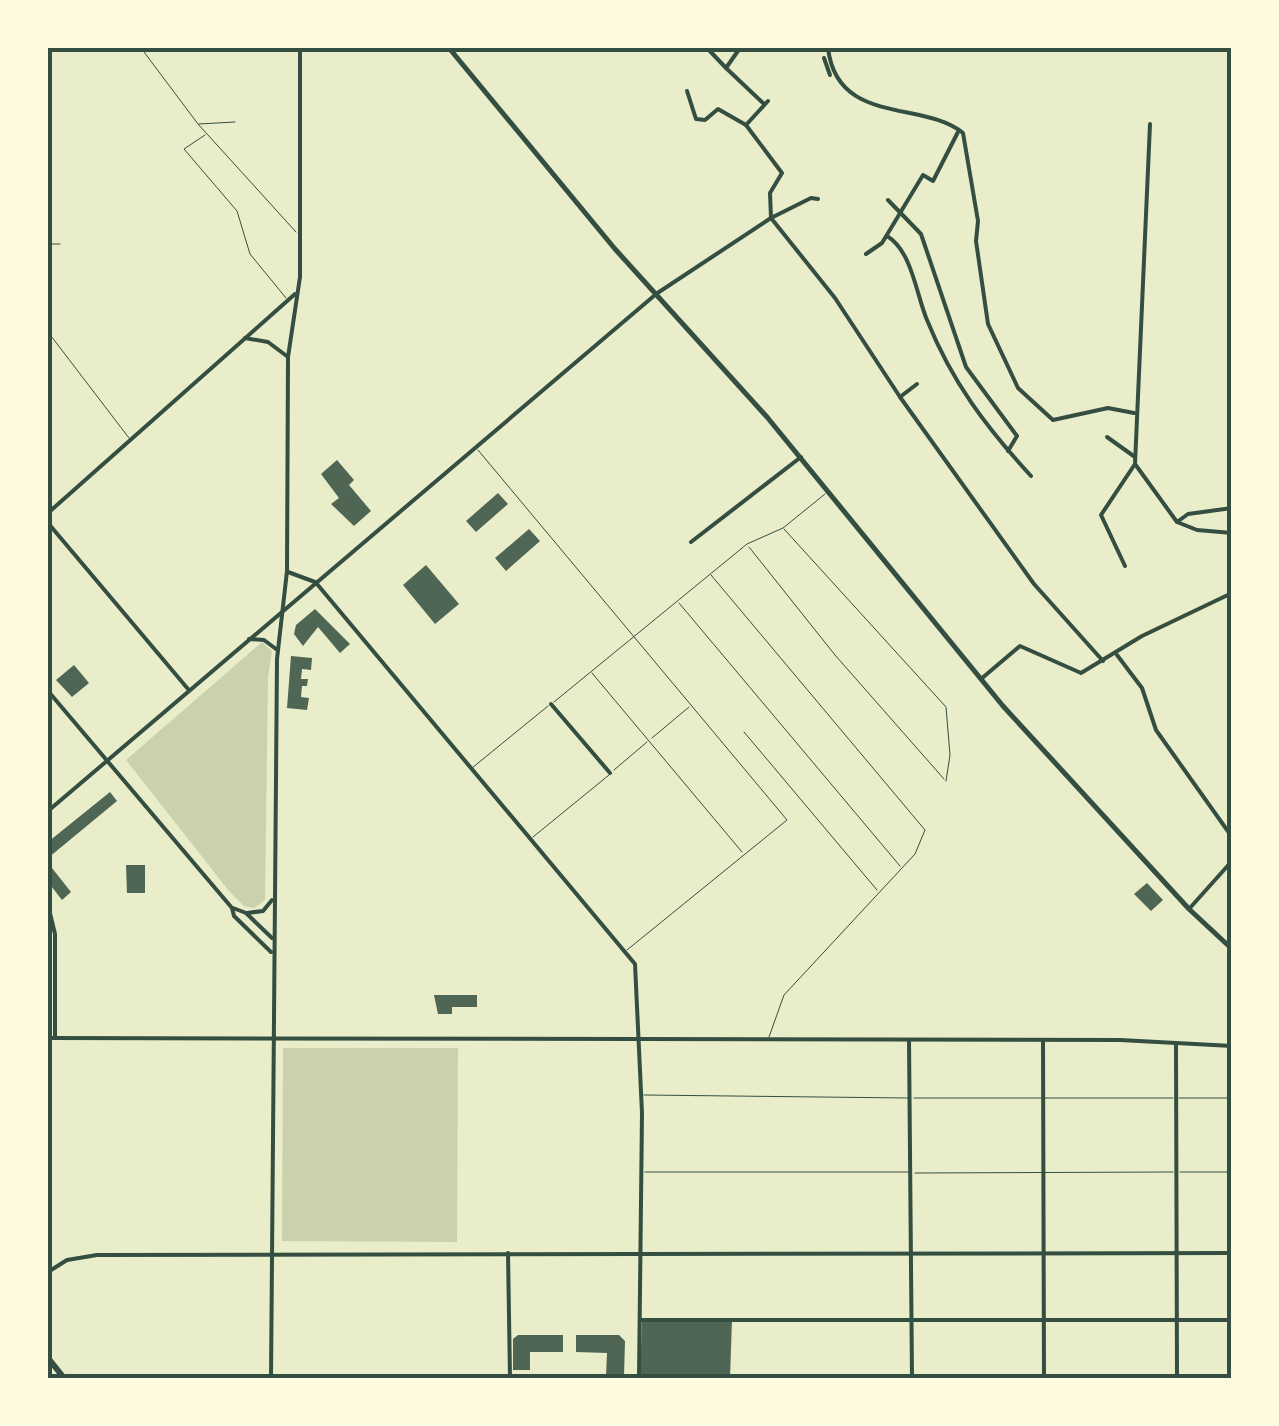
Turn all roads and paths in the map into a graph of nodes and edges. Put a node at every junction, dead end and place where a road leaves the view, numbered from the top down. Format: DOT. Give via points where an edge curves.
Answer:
graph roads {
  1 [pos="141,48"];
  2 [pos="300,48"];
  3 [pos="449,48"];
  4 [pos="707,48"];
  5 [pos="740,48"];
  6 [pos="817,48"];
  7 [pos="828,48"];
  8 [pos="826,57"];
  9 [pos="726,68"];
  10 [pos="830,75"];
  11 [pos="687,91"];
  12 [pos="235,122"];
  13 [pos="198,124"];
  14 [pos="746,124"];
  15 [pos="1150,124"];
  16 [pos="960,130"];
  17 [pos="208,134"];
  18 [pos="818,199"];
  19 [pos="888,200"];
  20 [pos="898,210"];
  21 [pos="772,218"];
  22 [pos="300,235"];
  23 [pos="886,236"];
  24 [pos="48,244"];
  25 [pos="60,244"];
  26 [pos="866,254"];
  27 [pos="296,294"];
  28 [pos="655,295"];
  29 [pos="288,300"];
  30 [pos="48,332"];
  31 [pos="246,338"];
  32 [pos="288,358"];
  33 [pos="917,384"];
  34 [pos="900,397"];
  35 [pos="1134,413"];
  36 [pos="1107,437"];
  37 [pos="129,438"];
  38 [pos="476,447"];
  39 [pos="1008,451"];
  40 [pos="1135,456"];
  41 [pos="801,458"];
  42 [pos="1135,464"];
  43 [pos="1031,476"];
  44 [pos="828,492"];
  45 [pos="1232,508"];
  46 [pos="48,514"];
  47 [pos="1176,522"];
  48 [pos="48,523"];
  49 [pos="783,528"];
  50 [pos="1232,533"];
  51 [pos="691,542"];
  52 [pos="747,544"];
  53 [pos="1125,566"];
  54 [pos="286,571"];
  55 [pos="711,574"];
  56 [pos="316,582"];
  57 [pos="1232,593"];
  58 [pos="678,602"];
  59 [pos="284,611"];
  60 [pos="634,637"];
  61 [pos="248,640"];
  62 [pos="277,651"];
  63 [pos="1118,655"];
  64 [pos="1103,661"];
  65 [pos="591,672"];
  66 [pos="980,678"];
  67 [pos="188,690"];
  68 [pos="48,691"];
  69 [pos="551,704"];
  70 [pos="691,706"];
  71 [pos="744,732"];
  72 [pos="649,740"];
  73 [pos="106,759"];
  74 [pos="471,768"];
  75 [pos="610,773"];
  76 [pos="48,811"];
  77 [pos="1232,837"];
  78 [pos="530,839"];
  79 [pos="744,854"];
  80 [pos="1232,861"];
  81 [pos="902,869"];
  82 [pos="880,892"];
  83 [pos="272,900"];
  84 [pos="48,905"];
  85 [pos="232,908"];
  86 [pos="1189,909"];
  87 [pos="246,913"];
  88 [pos="272,938"];
  89 [pos="1232,949"];
  90 [pos="624,952"];
  91 [pos="272,953"];
  92 [pos="48,1038"];
  93 [pos="56,1038"];
  94 [pos="272,1038"];
  95 [pos="639,1040"];
  96 [pos="768,1040"];
  97 [pos="909,1040"];
  98 [pos="1043,1040"];
  99 [pos="1176,1046"];
  100 [pos="1232,1046"];
  101 [pos="641,1095"];
  102 [pos="1044,1097"];
  103 [pos="910,1098"];
  104 [pos="1178,1098"];
  105 [pos="1232,1098"];
  106 [pos="642,1172"];
  107 [pos="910,1172"];
  108 [pos="1178,1172"];
  109 [pos="1232,1172"];
  110 [pos="1044,1173"];
  111 [pos="910,1251"];
  112 [pos="1044,1251"];
  113 [pos="508,1252"];
  114 [pos="640,1252"];
  115 [pos="1177,1252"];
  116 [pos="1232,1252"];
  117 [pos="272,1256"];
  118 [pos="48,1272"];
  119 [pos="911,1319"];
  120 [pos="640,1320"];
  121 [pos="1044,1320"];
  122 [pos="1177,1320"];
  123 [pos="1232,1320"];
  124 [pos="48,1358"];
  125 [pos="64,1378"];
  126 [pos="272,1378"];
  127 [pos="510,1378"];
  128 [pos="639,1378"];
  129 [pos="912,1378"];
  130 [pos="1044,1378"];
  131 [pos="1177,1378"];
  1 -- 13 [label="lane"];
  2 -- 22 [label="street"];
  3 -- 28 [label="main road"];
  4 -- 9 [label="street"];
  5 -- 9 [label="street"];
  6 -- 8 [label="street"];
  7 -- 8 [label="street"];
  8 -- 10 [label="street"];
  8 -- 16 [label="street" via="870,104"];
  9 -- 14 [label="street" via="766,103"];
  11 -- 14 [label="street" via="696,119 718,108"];
  12 -- 13 [label="lane"];
  13 -- 17 [label="lane"];
  14 -- 21 [label="street" via="782,174 770,194"];
  15 -- 35 [label="street"];
  16 -- 20 [label="street" via="933,180 924,175"];
  16 -- 35 [label="street" via="970,164 988,324 1006,369 1053,420 1108,408"];
  17 -- 22 [label="lane"];
  17 -- 29 [label="lane" via="184,149 237,210 250,254"];
  18 -- 21 [label="street"];
  19 -- 20 [label="street"];
  20 -- 23 [label="street"];
  20 -- 39 [label="street" via="921,234 971,376 1017,436"];
  21 -- 28 [label="street"];
  21 -- 34 [label="street" via="836,298"];
  22 -- 27 [label="street"];
  23 -- 26 [label="street"];
  23 -- 39 [label="street" via="906,256 959,388"];
  24 -- 25 [label="lane"];
  27 -- 29 [label="street"];
  27 -- 32 [label="street"];
  28 -- 38 [label="street"];
  28 -- 41 [label="main road"];
  29 -- 31 [label="street"];
  30 -- 37 [label="lane"];
  31 -- 32 [label="street" via="268,342"];
  31 -- 37 [label="street"];
  32 -- 54 [label="street"];
  33 -- 34 [label="street"];
  34 -- 64 [label="street" via="1034,584"];
  35 -- 40 [label="street"];
  36 -- 40 [label="street"];
  37 -- 46 [label="street"];
  38 -- 56 [label="street"];
  38 -- 60 [label="lane"];
  39 -- 43 [label="street"];
  40 -- 42 [label="street"];
  41 -- 44 [label="main road"];
  41 -- 51 [label="street"];
  42 -- 47 [label="street"];
  42 -- 53 [label="street" via="1101,515"];
  44 -- 49 [label="lane"];
  44 -- 66 [label="main road"];
  45 -- 47 [label="street"];
  47 -- 50 [label="street"];
  48 -- 67 [label="street"];
  49 -- 52 [label="lane"];
  49 -- 52 [label="lane" via="946,707 946,781"];
  52 -- 55 [label="lane"];
  54 -- 56 [label="street"];
  54 -- 59 [label="street"];
  55 -- 58 [label="lane"];
  55 -- 81 [label="lane" via="926,830"];
  56 -- 59 [label="street"];
  56 -- 74 [label="street"];
  57 -- 63 [label="street" via="1142,636"];
  58 -- 60 [label="lane"];
  58 -- 81 [label="lane"];
  59 -- 61 [label="street"];
  59 -- 62 [label="street"];
  60 -- 65 [label="lane"];
  60 -- 70 [label="lane"];
  61 -- 62 [label="street" via="264,640"];
  61 -- 67 [label="street"];
  62 -- 83 [label="street"];
  63 -- 64 [label="street"];
  63 -- 77 [label="street" via="1142,688 1156,730"];
  64 -- 66 [label="street" via="1081,674 1020,646"];
  65 -- 69 [label="lane"];
  65 -- 72 [label="lane"];
  66 -- 86 [label="main road"];
  67 -- 73 [label="street"];
  68 -- 73 [label="street"];
  69 -- 74 [label="lane"];
  69 -- 75 [label="street"];
  70 -- 72 [label="lane"];
  70 -- 79 [label="lane" via="786,820"];
  71 -- 82 [label="lane"];
  72 -- 75 [label="lane"];
  72 -- 79 [label="lane"];
  73 -- 76 [label="street"];
  73 -- 85 [label="street"];
  74 -- 78 [label="street"];
  75 -- 78 [label="lane"];
  78 -- 90 [label="street"];
  79 -- 90 [label="lane"];
  80 -- 86 [label="street"];
  81 -- 82 [label="lane"];
  82 -- 96 [label="lane" via="784,995"];
  83 -- 87 [label="street"];
  83 -- 88 [label="street"];
  84 -- 93 [label="street" via="55,929"];
  85 -- 87 [label="street"];
  85 -- 91 [label="street"];
  86 -- 89 [label="main road"];
  87 -- 88 [label="street"];
  88 -- 91 [label="street"];
  90 -- 95 [label="street" via="635,964"];
  91 -- 94 [label="street"];
  92 -- 93 [label="street"];
  93 -- 94 [label="street"];
  94 -- 95 [label="street"];
  94 -- 117 [label="street"];
  95 -- 96 [label="street"];
  95 -- 101 [label="street"];
  96 -- 97 [label="street"];
  97 -- 98 [label="street"];
  97 -- 103 [label="street"];
  98 -- 99 [label="street"];
  98 -- 102 [label="street"];
  99 -- 100 [label="street"];
  99 -- 104 [label="street"];
  101 -- 103 [label="lane"];
  101 -- 106 [label="street"];
  102 -- 103 [label="lane"];
  102 -- 104 [label="lane"];
  102 -- 110 [label="street"];
  103 -- 107 [label="street"];
  104 -- 105 [label="lane"];
  104 -- 108 [label="street"];
  106 -- 107 [label="lane"];
  106 -- 114 [label="street"];
  107 -- 110 [label="lane"];
  107 -- 111 [label="street"];
  108 -- 109 [label="lane"];
  108 -- 110 [label="lane"];
  108 -- 115 [label="street"];
  110 -- 112 [label="street"];
  111 -- 112 [label="street"];
  111 -- 114 [label="street"];
  111 -- 119 [label="street"];
  112 -- 115 [label="street"];
  112 -- 121 [label="street"];
  113 -- 114 [label="street"];
  113 -- 117 [label="street"];
  113 -- 127 [label="street"];
  114 -- 120 [label="street"];
  115 -- 116 [label="street"];
  115 -- 122 [label="street"];
  117 -- 118 [label="street" via="76,1257"];
  117 -- 126 [label="street"];
  119 -- 120 [label="street"];
  119 -- 121 [label="street"];
  119 -- 129 [label="street"];
  120 -- 128 [label="street"];
  121 -- 122 [label="street"];
  121 -- 130 [label="street"];
  122 -- 123 [label="street"];
  122 -- 131 [label="street"];
  124 -- 125 [label="highway"];
}
